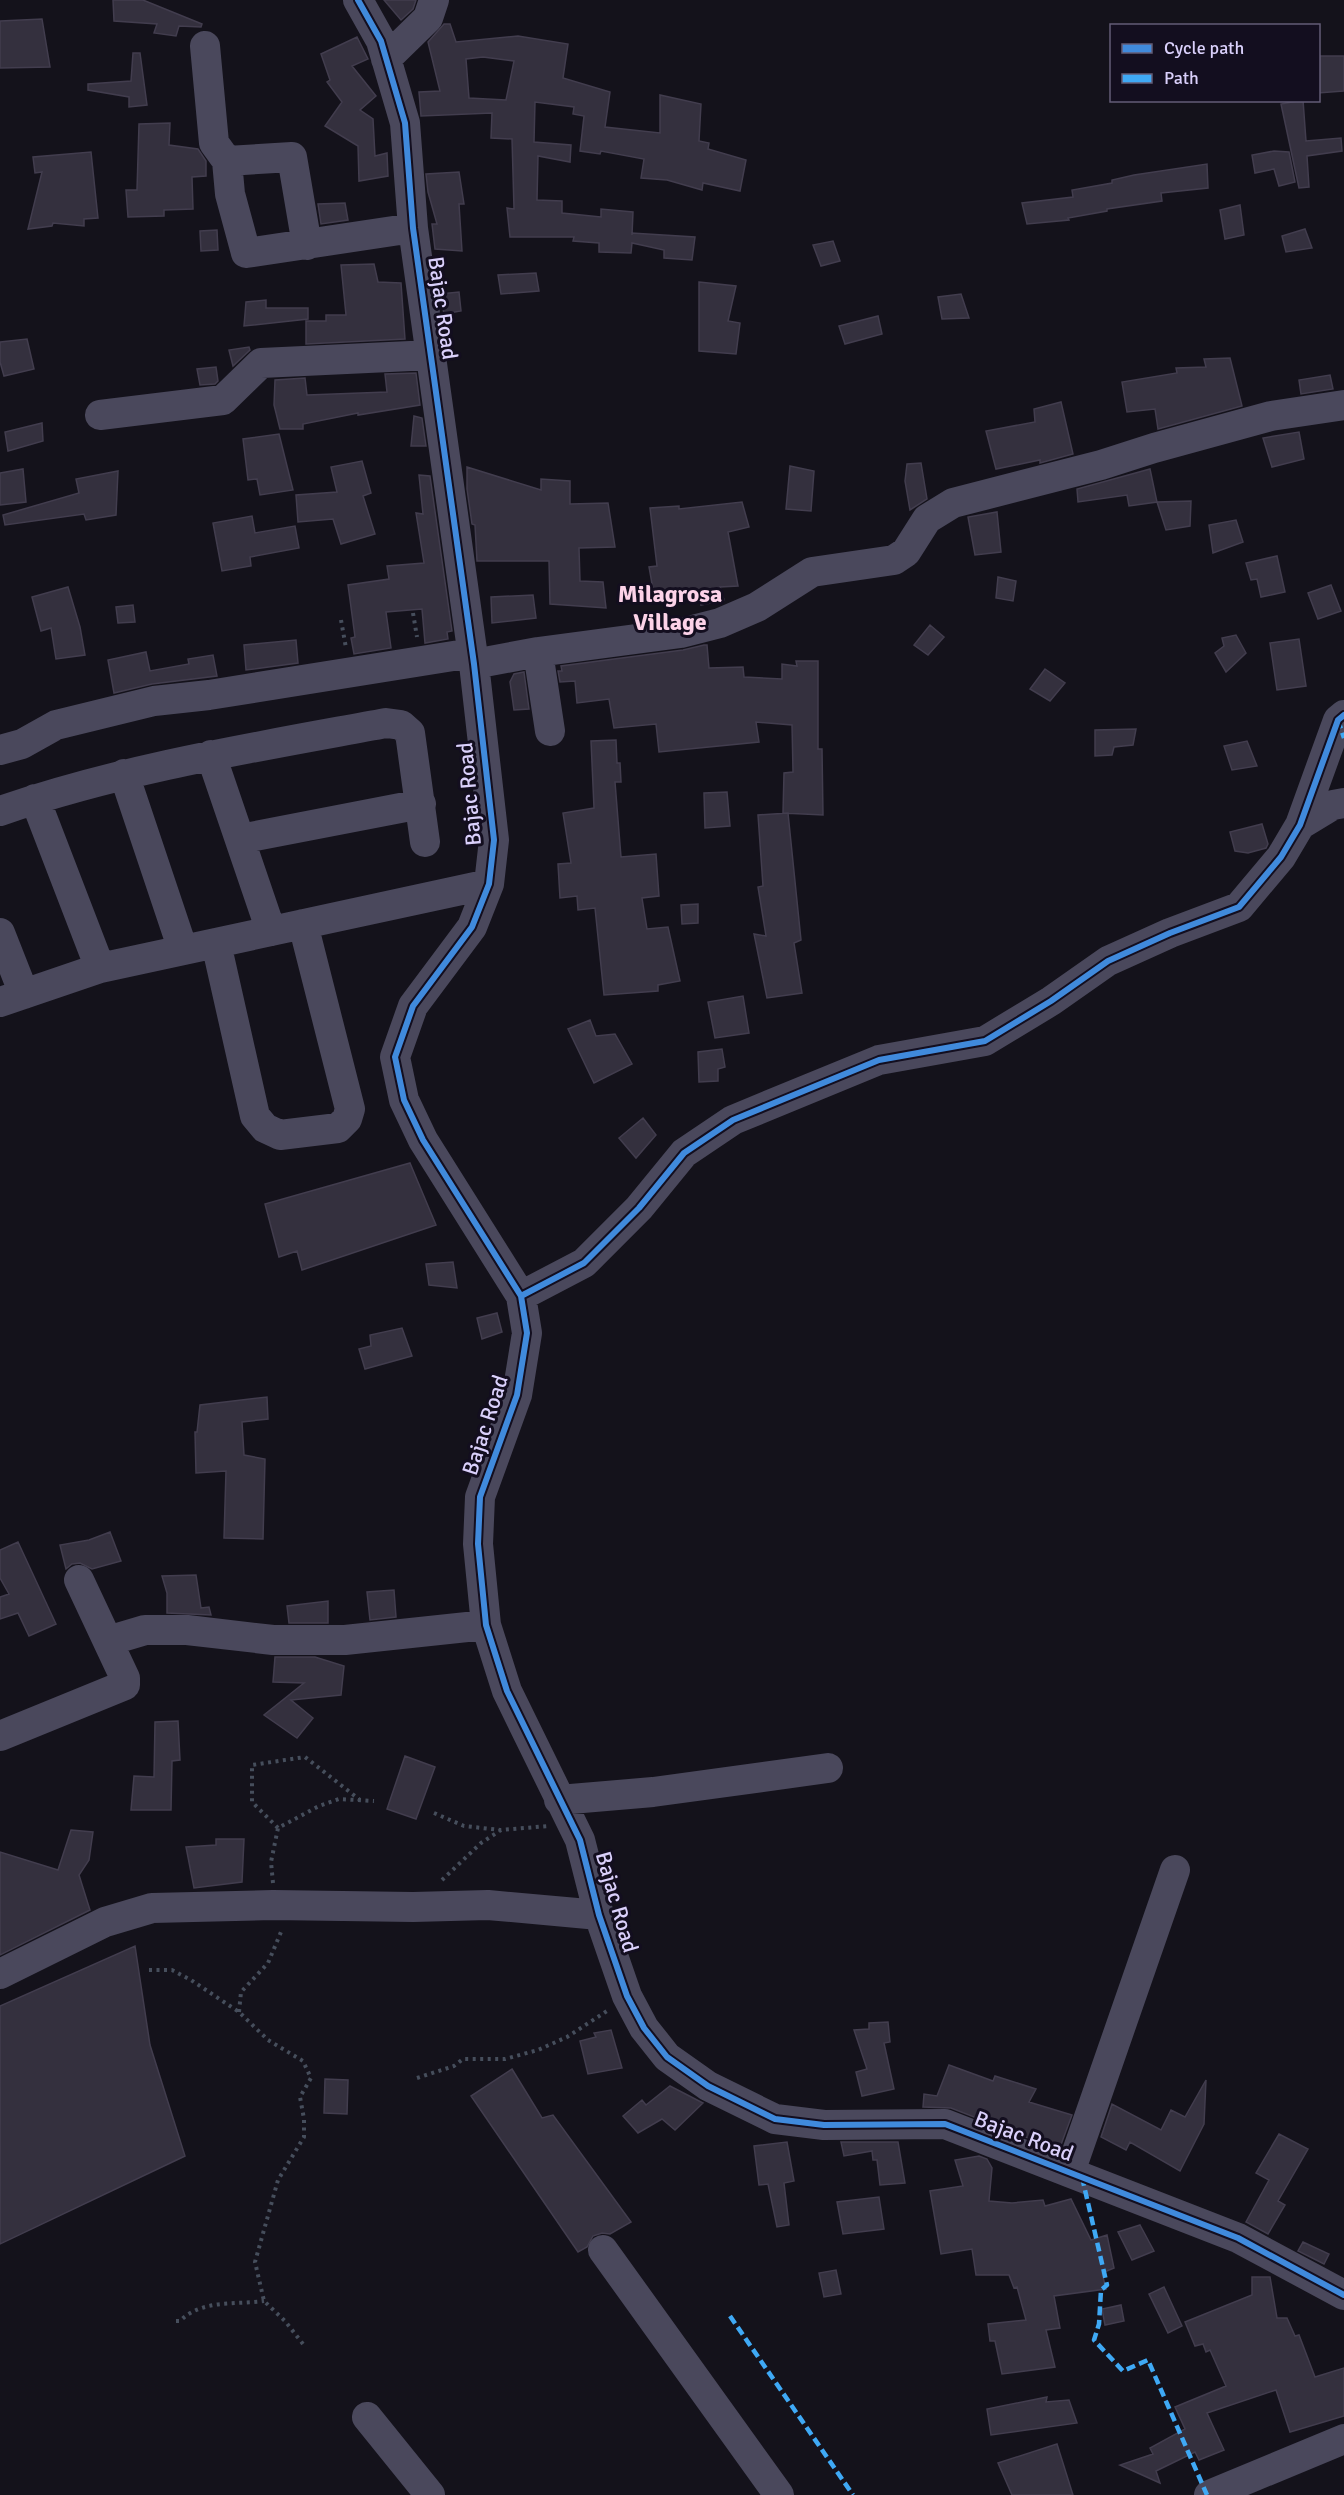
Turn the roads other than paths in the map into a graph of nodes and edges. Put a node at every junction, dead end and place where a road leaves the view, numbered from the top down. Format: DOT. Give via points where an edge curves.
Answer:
graph roads {
  1 [pos="358,0"];
  2 [pos="435,0"];
  3 [pos="205,46"];
  4 [pos="387,58"];
  5 [pos="227,161"];
  6 [pos="413,228"];
  7 [pos="307,244"];
  8 [pos="432,355"];
  9 [pos="1344,405"];
  10 [pos="100,415"];
  11 [pos="538,652"];
  12 [pos="473,659"];
  13 [pos="1344,715"];
  14 [pos="550,731"];
  15 [pos="0,750"];
  16 [pos="211,754"];
  17 [pos="124,774"];
  18 [pos="35,799"];
  19 [pos="1344,803"];
  20 [pos="421,804"];
  21 [pos="0,811"];
  22 [pos="1300,825"];
  23 [pos="240,838"];
  24 [pos="425,842"];
  25 [pos="489,884"];
  26 [pos="303,924"];
  27 [pos="272,931"];
  28 [pos="0,933"];
  29 [pos="216,943"];
  30 [pos="183,950"];
  31 [pos="100,968"];
  32 [pos="12,998"];
  33 [pos="521,1296"];
  34 [pos="80,1580"];
  35 [pos="486,1625"];
  36 [pos="108,1641"];
  37 [pos="0,1736"];
  38 [pos="828,1768"];
  39 [pos="566,1812"];
  40 [pos="1175,1870"];
  41 [pos="599,1915"];
  42 [pos="0,1974"];
  43 [pos="1070,2172"];
  44 [pos="603,2250"];
  45 [pos="1344,2295"];
  46 [pos="366,2416"];
  47 [pos="1344,2439"];
  48 [pos="430,2495"];
  49 [pos="779,2495"];
  50 [pos="1209,2495"];
  1 -- 4 [label="street, Bajac Road"];
  2 -- 4 [label="street" via="428,18"];
  3 -- 5 [label="street" via="214,143"];
  4 -- 6 [label="street, Bajac Road" via="405,123"];
  5 -- 7 [label="street" via="292,158"];
  5 -- 7 [label="street" via="230,194 246,253"];
  6 -- 7 [label="street"];
  6 -- 8 [label="street, Bajac Road"];
  8 -- 10 [label="street" via="261,363 224,400"];
  8 -- 12 [label="street, Bajac Road"];
  9 -- 11 [label="street" via="1271,416 952,503 927,519 906,552 894,560 812,572 757,607 720,623 681,633"];
  11 -- 12 [label="street"];
  11 -- 14 [label="street"];
  12 -- 15 [label="street" via="154,701 56,725 22,744"];
  12 -- 25 [label="street, Bajac Road" via="494,840"];
  13 -- 22 [label="street" via="1338,720"];
  16 -- 17 [label="street"];
  16 -- 20 [label="street" via="386,723 401,725 410,733 413,743"];
  16 -- 23 [label="street"];
  17 -- 18 [label="street"];
  17 -- 30 [label="street"];
  18 -- 21 [label="street"];
  18 -- 31 [label="street"];
  19 -- 22 [label="street" via="1333,805"];
  20 -- 23 [label="street"];
  20 -- 24 [label="street"];
  22 -- 33 [label="street" via="1281,857 1239,907 1108,961 985,1041 879,1060 733,1120 684,1154 639,1208 584,1263"];
  23 -- 27 [label="street"];
  25 -- 26 [label="street"];
  25 -- 33 [label="street, Bajac Road" via="472,927 413,1006 395,1057 404,1100 423,1140"];
  26 -- 27 [label="street"];
  26 -- 29 [label="street" via="350,1109 338,1128 280,1135 265,1128 255,1116"];
  27 -- 29 [label="street"];
  28 -- 32 [label="street"];
  29 -- 30 [label="street"];
  30 -- 31 [label="street"];
  31 -- 32 [label="street"];
  33 -- 35 [label="street, Bajac Road" via="526,1333 517,1395 480,1497 478,1544"];
  34 -- 36 [label="street"];
  35 -- 36 [label="street" via="345,1640 273,1640 187,1630 145,1630"];
  35 -- 39 [label="street, Bajac Road" via="507,1691"];
  36 -- 37 [label="street" via="125,1685"];
  38 -- 39 [label="street" via="653,1792"];
  39 -- 41 [label="street, Bajac Road" via="580,1840"];
  40 -- 43 [label="street"];
  41 -- 42 [label="street" via="488,1905 152,1908 105,1922"];
  41 -- 43 [label="street, Bajac Road" via="627,1996 644,2028 667,2057 708,2086 776,2119 824,2125 945,2124"];
  43 -- 45 [label="street, Bajac Road" via="1238,2238"];
  44 -- 49 [label="street"];
  46 -- 48 [label="street"];
  47 -- 50 [label="street"];
}
